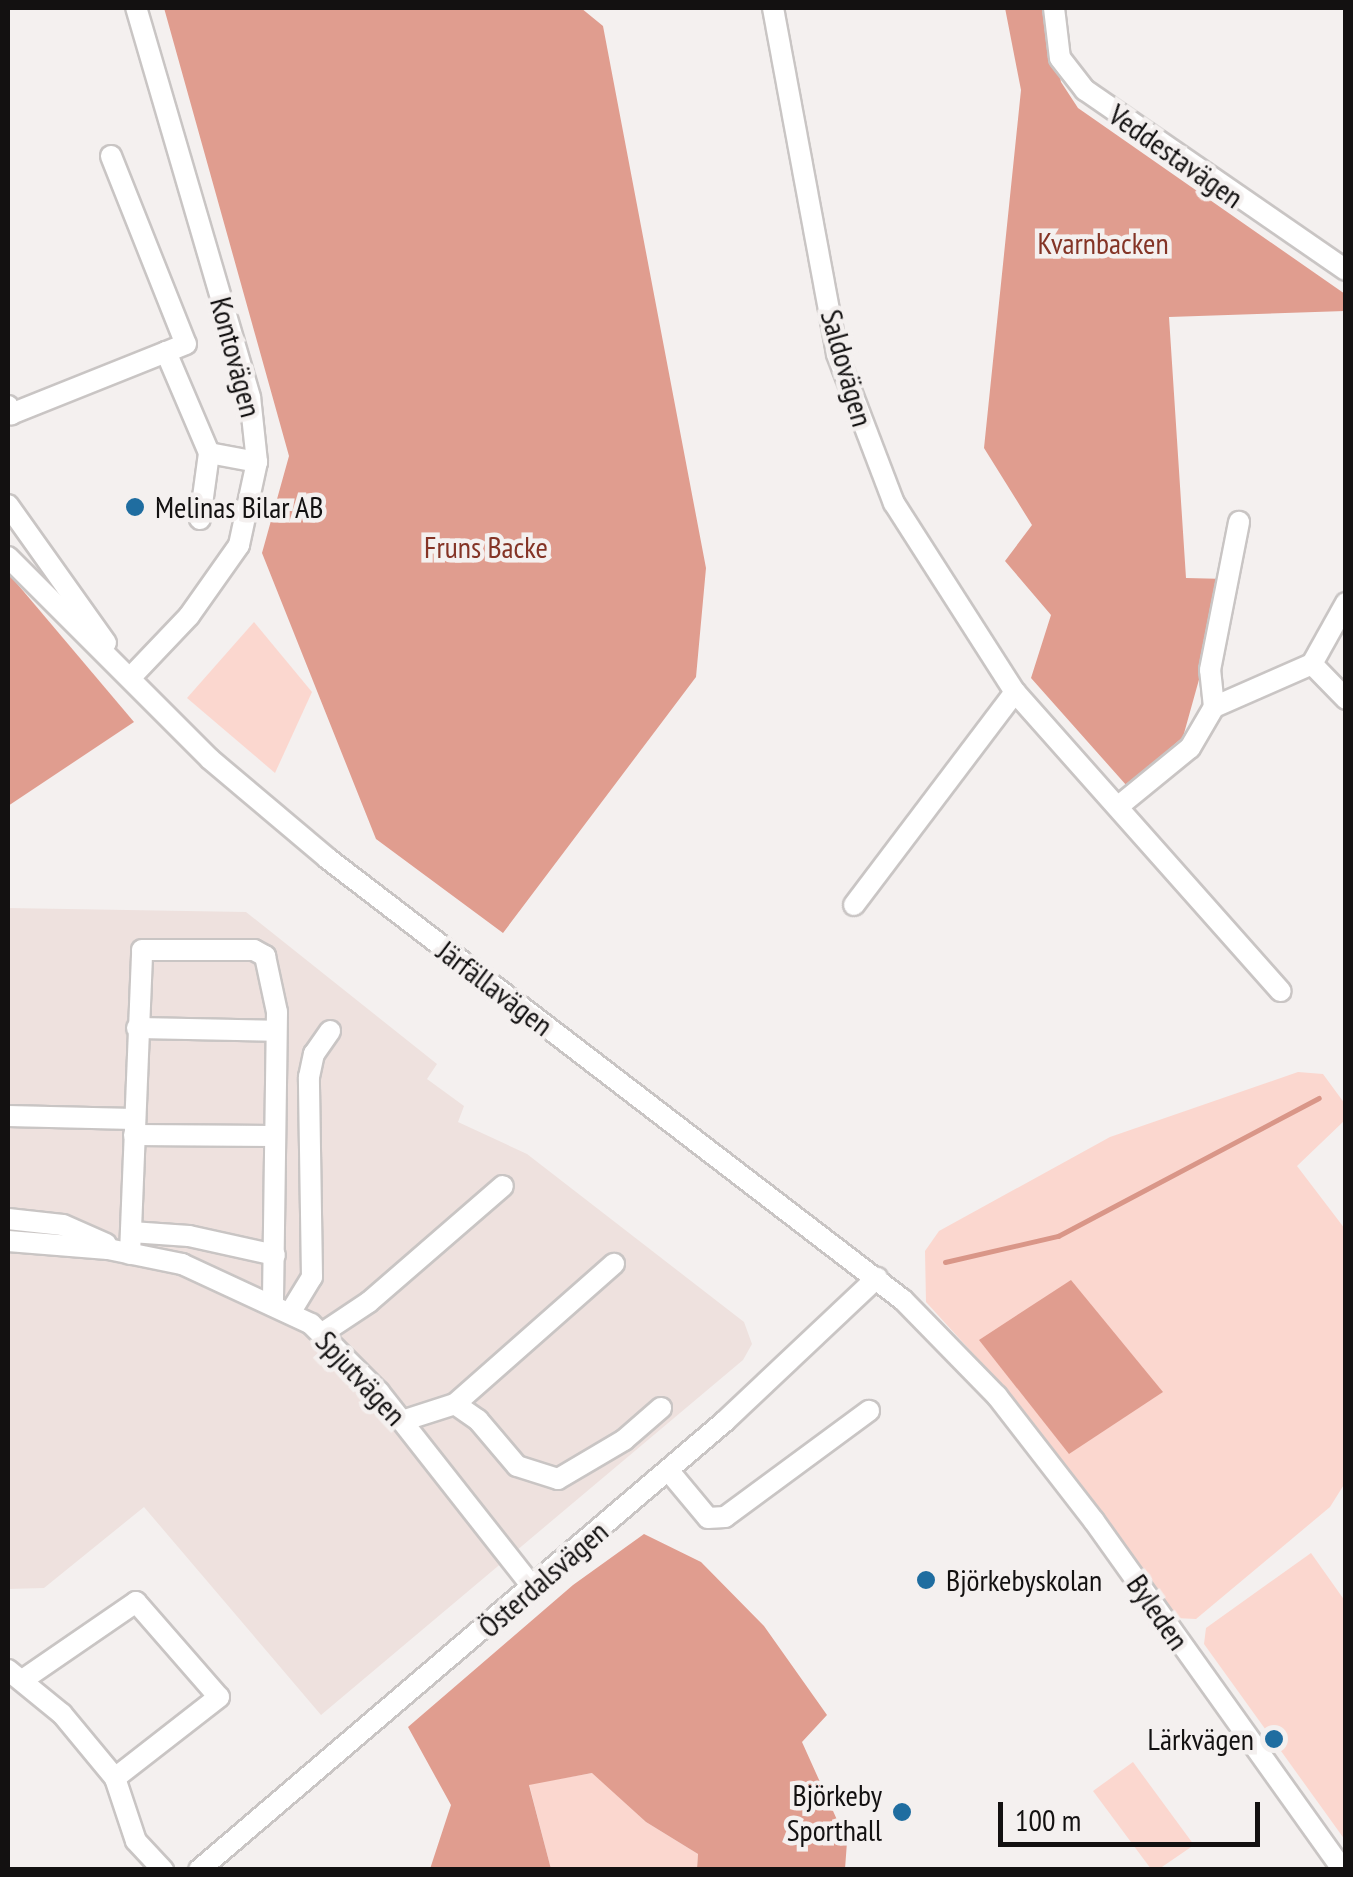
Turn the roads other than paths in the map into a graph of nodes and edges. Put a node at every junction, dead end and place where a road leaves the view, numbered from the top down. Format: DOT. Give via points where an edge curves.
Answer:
graph roads {
  1 [pos="136,8"];
  2 [pos="773,8"];
  3 [pos="1054,8"];
  4 [pos="111,156"];
  5 [pos="1346,270"];
  6 [pos="166,352"];
  7 [pos="8,406"];
  8 [pos="209,453"];
  9 [pos="257,462"];
  10 [pos="8,505"];
  11 [pos="200,519"];
  12 [pos="1239,522"];
  13 [pos="8,556"];
  14 [pos="1346,603"];
  15 [pos="1312,664"];
  16 [pos="131,676"];
  17 [pos="1015,692"];
  18 [pos="1346,698"];
  19 [pos="1214,707"];
  20 [pos="1120,805"];
  21 [pos="854,905"];
  22 [pos="1280,991"];
  23 [pos="136,1028"];
  24 [pos="276,1031"];
  25 [pos="330,1031"];
  26 [pos="8,1116"];
  27 [pos="134,1127"];
  28 [pos="274,1136"];
  29 [pos="503,1186"];
  30 [pos="8,1219"];
  31 [pos="8,1241"];
  32 [pos="131,1243"];
  33 [pos="108,1249"];
  34 [pos="275,1255"];
  35 [pos="614,1264"];
  36 [pos="877,1278"];
  37 [pos="282,1308"];
  38 [pos="321,1334"];
  39 [pos="455,1404"];
  40 [pos="661,1408"];
  41 [pos="869,1411"];
  42 [pos="402,1421"];
  43 [pos="668,1470"];
  44 [pos="533,1588"];
  45 [pos="16,1675"];
  46 [pos="115,1778"];
  47 [pos="1340,1869"];
  48 [pos="163,1870"];
  49 [pos="199,1870"];
  1 -- 9 [label="street, Kontovägen" via="250,397"];
  2 -- 17 [label="street, Saldovägen" via="837,354 863,430 920,552"];
  3 -- 5 [label="street, Veddestavägen" via="1060,58 1085,90"];
  4 -- 6 [label="street" via="186,344"];
  6 -- 7 [label="street" via="11,414"];
  6 -- 8 [label="street"];
  8 -- 9 [label="street"];
  8 -- 11 [label="street"];
  9 -- 16 [label="street, Kontovägen" via="239,546 190,616"];
  10 -- 16 [label="street, Järfällavägen"];
  12 -- 19 [label="street" via="1210,670"];
  13 -- 16 [label="street, Järfällavägen"];
  14 -- 15 [label="street"];
  15 -- 18 [label="street"];
  15 -- 19 [label="street"];
  16 -- 36 [label="street, Järfällavägen" via="210,759 327,858"];
  17 -- 20 [label="street, Saldovägen"];
  17 -- 21 [label="street"];
  19 -- 20 [label="street" via="1190,748"];
  20 -- 22 [label="street, Saldovägen"];
  23 -- 24 [label="street"];
  23 -- 24 [label="street" via="142,950 168,948 254,950 265,956"];
  23 -- 27 [label="street"];
  24 -- 28 [label="street"];
  25 -- 37 [label="street" via="314,1054 309,1077 312,1277"];
  26 -- 27 [label="street"];
  27 -- 28 [label="street"];
  27 -- 32 [label="street"];
  28 -- 34 [label="street"];
  29 -- 38 [label="street" via="369,1302"];
  30 -- 33 [label="street" via="63,1225"];
  31 -- 33 [label="street, Spjutvägen"];
  32 -- 33 [label="street, Spjutvägen"];
  32 -- 34 [label="street" via="189,1236"];
  32 -- 37 [label="street, Spjutvägen"];
  34 -- 37 [label="street"];
  35 -- 39 [label="street"];
  36 -- 43 [label="street, Österdalsvägen"];
  36 -- 47 [label="street, Byleden" via="1021,1428"];
  37 -- 38 [label="street, Spjutvägen"];
  38 -- 42 [label="street, Spjutvägen"];
  39 -- 40 [label="street" via="517,1466 558,1479 624,1440"];
  39 -- 42 [label="street"];
  41 -- 43 [label="street" via="724,1517 708,1518"];
  42 -- 44 [label="street, Spjutvägen"];
  43 -- 44 [label="street, Österdalsvägen"];
  44 -- 49 [label="street, Österdalsvägen"];
  45 -- 46 [label="street"];
  45 -- 46 [label="street" via="136,1602 219,1696"];
  46 -- 48 [label="street" via="136,1842"];
}
